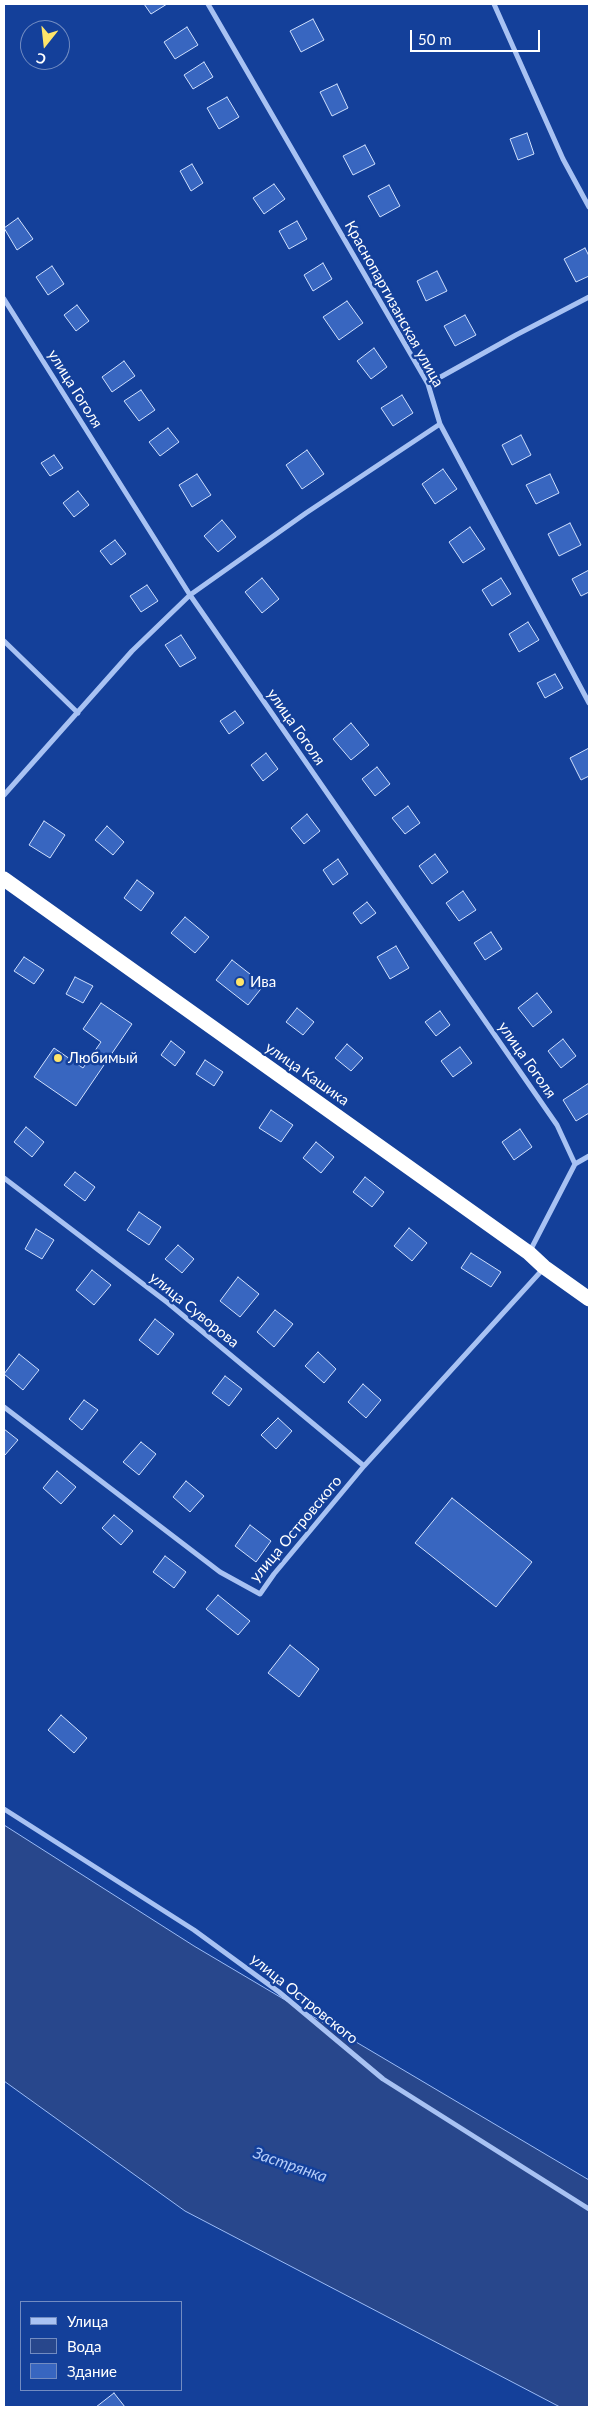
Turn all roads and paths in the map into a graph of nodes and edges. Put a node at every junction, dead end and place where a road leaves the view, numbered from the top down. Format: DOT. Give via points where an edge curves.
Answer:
graph roads {
  1 [pos="208,4"];
  2 [pos="494,4"];
  3 [pos="589,207"];
  4 [pos="589,297"];
  5 [pos="4,299"];
  6 [pos="428,384"];
  7 [pos="440,424"];
  8 [pos="190,595"];
  9 [pos="4,641"];
  10 [pos="589,703"];
  11 [pos="78,713"];
  12 [pos="4,795"];
  13 [pos="4,879"];
  14 [pos="589,1156"];
  15 [pos="575,1164"];
  16 [pos="4,1178"];
  17 [pos="529,1253"];
  18 [pos="544,1267"];
  19 [pos="589,1299"];
  20 [pos="4,1407"];
  21 [pos="364,1466"];
  22 [pos="4,1809"];
  23 [pos="589,2209"];
  1 -- 6 [label="street, Краснопартизанская улица"];
  2 -- 3 [label="street" via="563,159"];
  4 -- 6 [label="street"];
  5 -- 8 [label="street, улица Гоголя"];
  6 -- 7 [label="street, Краснопартизанская улица"];
  7 -- 8 [label="street"];
  7 -- 10 [label="street, Краснопартизанская улица"];
  8 -- 11 [label="street" via="132,651"];
  8 -- 15 [label="street, улица Гоголя" via="557,1125"];
  9 -- 11 [label="street"];
  11 -- 12 [label="street"];
  13 -- 17 [label="highway, улица Кашика"];
  14 -- 15 [label="street"];
  15 -- 17 [label="street"];
  16 -- 21 [label="street, улица Суворова" via="168,1303"];
  17 -- 18 [label="highway, улица Кашика"];
  18 -- 19 [label="highway, улица Кашика"];
  18 -- 21 [label="street, улица Островского"];
  20 -- 21 [label="street, улица Островского" via="220,1572 260,1594"];
  22 -- 23 [label="street, улица Островского" via="194,1930 279,1992 383,2079"];
}
